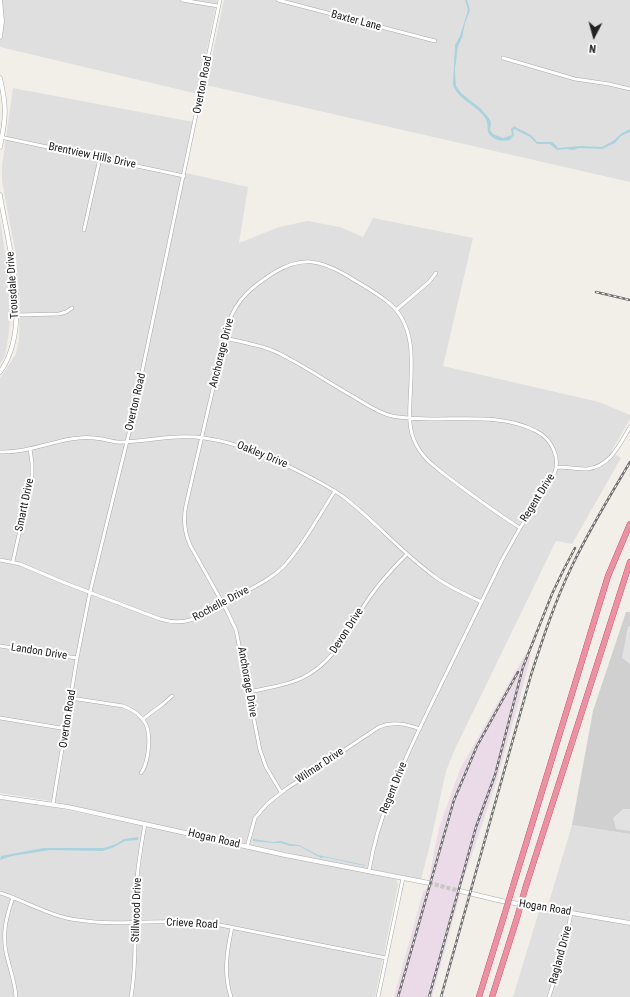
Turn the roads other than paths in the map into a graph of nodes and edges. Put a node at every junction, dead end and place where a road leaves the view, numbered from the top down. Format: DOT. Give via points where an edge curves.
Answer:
graph roads {
  1 [pos="0,0"];
  2 [pos="182,0"];
  3 [pos="220,0"];
  4 [pos="278,0"];
  5 [pos="218,6"];
  6 [pos="0,37"];
  7 [pos="435,41"];
  8 [pos="503,58"];
  9 [pos="0,78"];
  10 [pos="630,89"];
  11 [pos="1,137"];
  12 [pos="0,147"];
  13 [pos="100,158"];
  14 [pos="184,176"];
  15 [pos="0,195"];
  16 [pos="84,230"];
  17 [pos="436,273"];
  18 [pos="72,308"];
  19 [pos="396,310"];
  20 [pos="16,315"];
  21 [pos="225,338"];
  22 [pos="0,372"];
  23 [pos="409,417"];
  24 [pos="630,427"];
  25 [pos="202,438"];
  26 [pos="127,442"];
  27 [pos="30,449"];
  28 [pos="0,452"];
  29 [pos="556,467"];
  30 [pos="335,491"];
  31 [pos="630,524"];
  32 [pos="520,528"];
  33 [pos="406,554"];
  34 [pos="0,560"];
  35 [pos="13,561"];
  36 [pos="630,562"];
  37 [pos="90,592"];
  38 [pos="482,602"];
  39 [pos="223,604"];
  40 [pos="0,646"];
  41 [pos="77,658"];
  42 [pos="249,692"];
  43 [pos="172,696"];
  44 [pos="71,698"];
  45 [pos="0,718"];
  46 [pos="143,719"];
  47 [pos="66,729"];
  48 [pos="420,729"];
  49 [pos="141,773"];
  50 [pos="281,792"];
  51 [pos="0,797"];
  52 [pos="53,804"];
  53 [pos="145,824"];
  54 [pos="247,846"];
  55 [pos="369,871"];
  56 [pos="403,878"];
  57 [pos="428,883"];
  58 [pos="460,891"];
  59 [pos="0,893"];
  60 [pos="13,897"];
  61 [pos="571,913"];
  62 [pos="135,922"];
  63 [pos="630,923"];
  64 [pos="232,927"];
  65 [pos="386,958"];
  66 [pos="16,997"];
  67 [pos="131,997"];
  68 [pos="232,997"];
  69 [pos="378,997"];
  70 [pos="479,997"];
  71 [pos="492,997"];
  72 [pos="549,997"];
  1 -- 6 [label="street"];
  2 -- 5 [label="street"];
  3 -- 5 [label="street, Overton Road"];
  4 -- 7 [label="street, Baxter Lane"];
  5 -- 14 [label="street, Overton Road"];
  8 -- 10 [label="street" via="575,79"];
  9 -- 11 [label="street" via="6,111"];
  11 -- 12 [label="street"];
  11 -- 13 [label="street, Brentview Hills Drive"];
  13 -- 14 [label="street, Brentview Hills Drive"];
  13 -- 16 [label="street"];
  14 -- 26 [label="street, Overton Road"];
  15 -- 20 [label="street, Trousdale Drive" via="12,257"];
  17 -- 19 [label="street"];
  18 -- 20 [label="street" via="59,314"];
  19 -- 21 [label="street, Anchorage Drive" via="382,297 330,267 315,262 301,262 279,270 243,297 233,312"];
  19 -- 23 [label="street, Anchorage Drive" via="410,339"];
  20 -- 22 [label="street, Trousdale Drive" via="12,350"];
  21 -- 23 [label="street, Regent Drive" via="280,353 377,410 392,416"];
  21 -- 25 [label="street, Anchorage Drive"];
  23 -- 29 [label="street, Regent Drive" via="491,420 526,427 540,433 549,442 555,454"];
  23 -- 32 [label="street, Anchorage Drive" via="413,439 424,457 469,493"];
  24 -- 29 [label="street" via="611,456 600,465 587,469"];
  25 -- 26 [label="street, Oakley Drive"];
  25 -- 30 [label="street, Oakley Drive" via="254,450 314,478"];
  25 -- 39 [label="street, Anchorage Drive" via="185,511 184,527 190,544"];
  26 -- 27 [label="street, Oakley Drive" via="78,438"];
  26 -- 37 [label="street, Overton Road"];
  27 -- 28 [label="street, Oakley Drive"];
  27 -- 35 [label="street, Smartt Drive" via="32,472"];
  29 -- 32 [label="street, Regent Drive" via="549,484"];
  30 -- 33 [label="street, Oakley Drive" via="370,519"];
  30 -- 39 [label="street, Rochelle Drive" via="295,553 281,568"];
  31 -- 70 [label="highway, bridge" via="608,576"];
  32 -- 38 [label="street, Regent Drive"];
  33 -- 38 [label="street, Oakley Drive" via="439,580"];
  33 -- 42 [label="street, Devon Drive" via="378,586 343,640 326,661 310,674 294,681"];
  34 -- 35 [label="street, Rochelle Drive"];
  35 -- 37 [label="street, Rochelle Drive"];
  36 -- 71 [label="highway, bridge"];
  37 -- 39 [label="street, Rochelle Drive" via="174,622 196,618"];
  37 -- 41 [label="street, Overton Road"];
  38 -- 48 [label="street, Regent Drive"];
  39 -- 42 [label="street, Anchorage Drive" via="238,637"];
  40 -- 41 [label="street, Landon Drive"];
  41 -- 44 [label="street, Overton Road"];
  42 -- 50 [label="street, Anchorage Drive" via="261,754"];
  43 -- 46 [label="street"];
  44 -- 46 [label="street" via="123,706"];
  44 -- 47 [label="street, Overton Road"];
  45 -- 47 [label="street"];
  46 -- 49 [label="street" via="149,740 146,765"];
  47 -- 52 [label="street, Overton Road"];
  48 -- 50 [label="street, Wilmar Drive" via="398,723 379,727"];
  48 -- 55 [label="street, Regent Drive" via="384,812"];
  50 -- 54 [label="street, Wilmar Drive" via="258,814"];
  51 -- 52 [label="street, Hogan Road"];
  52 -- 53 [label="street, Hogan Road"];
  53 -- 54 [label="street, Hogan Road"];
  53 -- 62 [label="street, Stillwood Drive"];
  54 -- 55 [label="street, Hogan Road"];
  55 -- 56 [label="street, Hogan Road"];
  56 -- 57 [label="street, Hogan Road"];
  56 -- 65 [label="street"];
  58 -- 61 [label="street, Hogan Road"];
  59 -- 60 [label="street, Crieve Road"];
  60 -- 62 [label="street, Crieve Road" via="74,920"];
  60 -- 66 [label="street" via="4,934"];
  61 -- 63 [label="street, Hogan Road"];
  61 -- 72 [label="street, Ragland Drive" via="565,946"];
  62 -- 64 [label="street, Crieve Road" via="192,922"];
  62 -- 67 [label="street, Stillwood Drive" via="135,968"];
  64 -- 65 [label="street, Crieve Road"];
  64 -- 68 [label="street" via="226,969"];
  65 -- 69 [label="street"];
}
